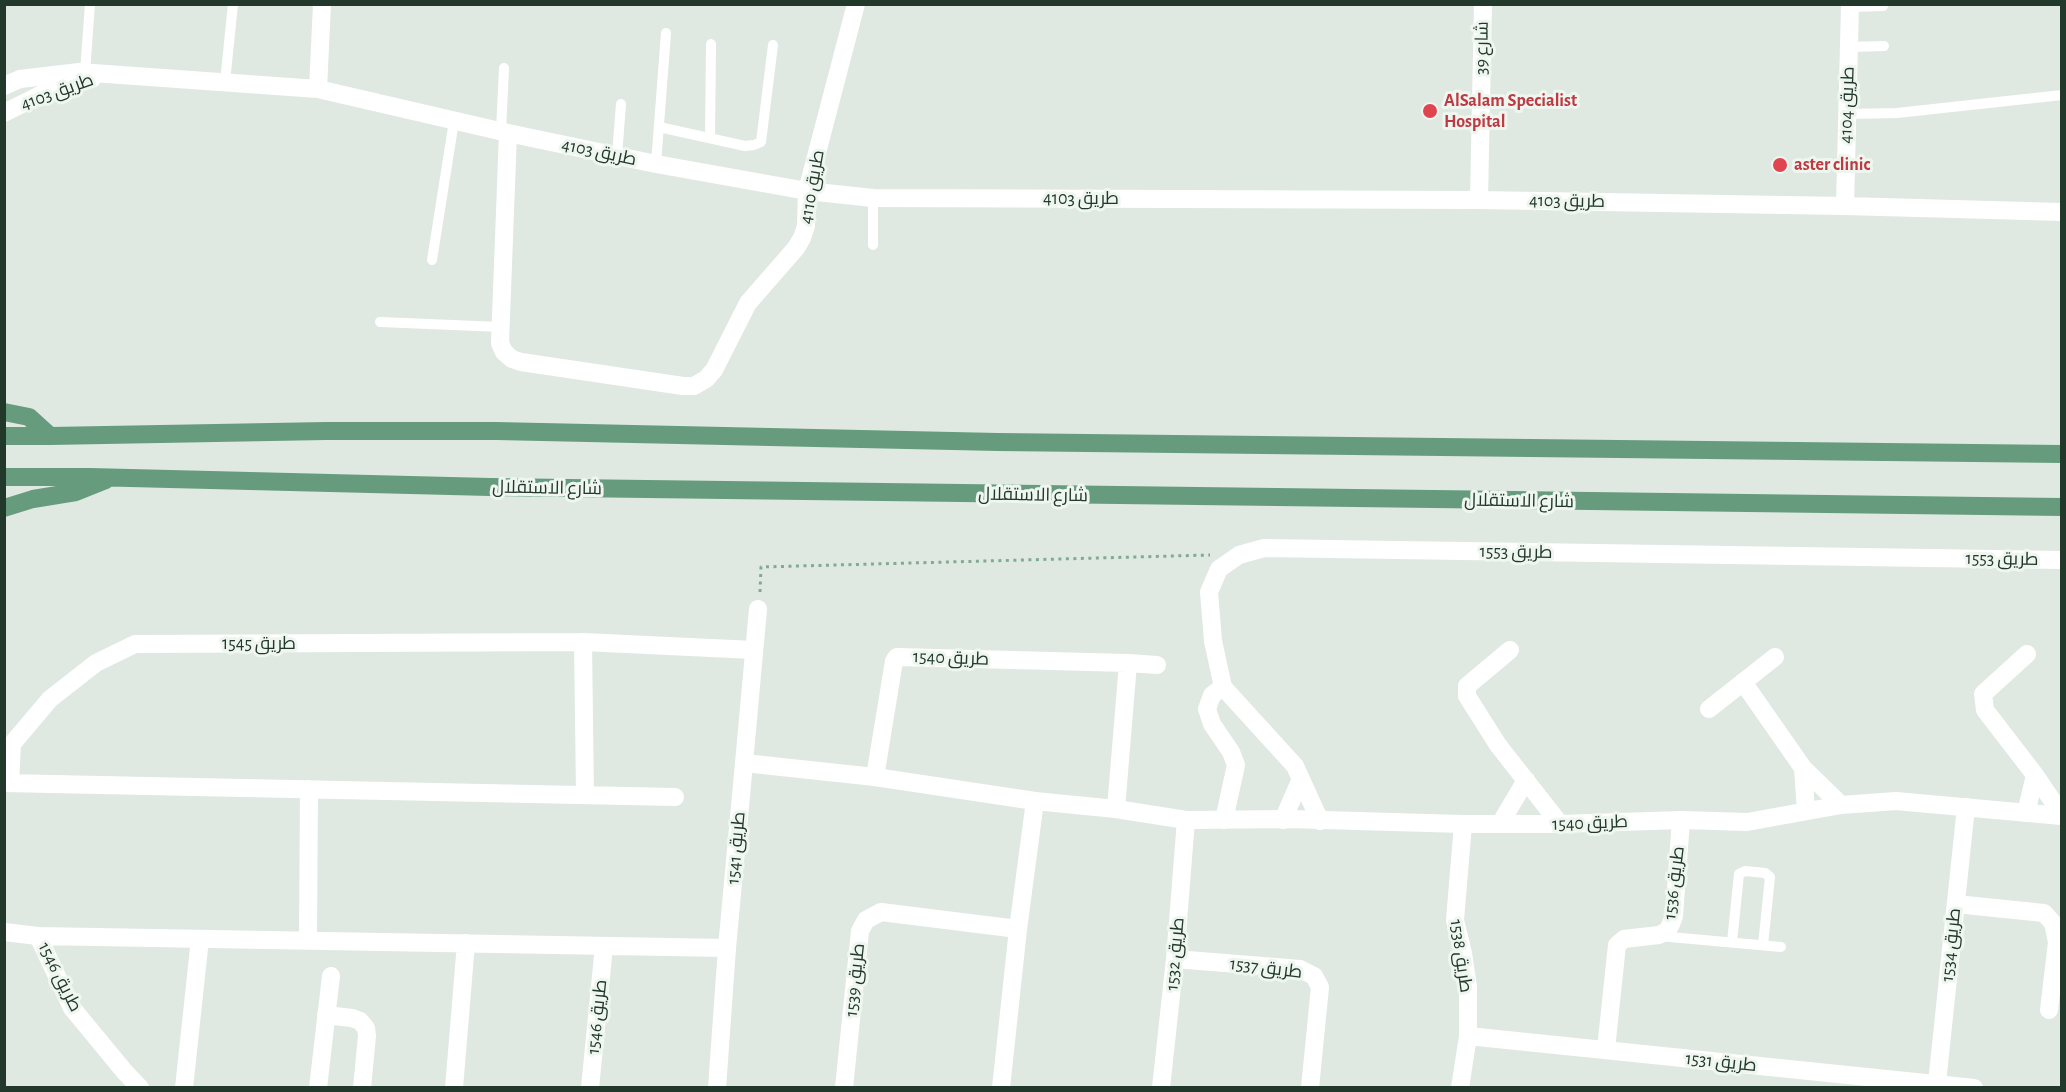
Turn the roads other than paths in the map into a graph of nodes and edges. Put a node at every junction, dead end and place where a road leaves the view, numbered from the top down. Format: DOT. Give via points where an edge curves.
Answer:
graph roads {
  1 [pos="90,4"];
  2 [pos="232,4"];
  3 [pos="322,4"];
  4 [pos="856,4"];
  5 [pos="1483,4"];
  6 [pos="1850,6"];
  7 [pos="1883,6"];
  8 [pos="666,33"];
  9 [pos="711,44"];
  10 [pos="773,45"];
  11 [pos="1849,46"];
  12 [pos="1884,46"];
  13 [pos="504,68"];
  14 [pos="85,72"];
  15 [pos="111,73"];
  16 [pos="225,82"];
  17 [pos="4,86"];
  18 [pos="318,89"];
  19 [pos="2061,95"];
  20 [pos="621,104"];
  21 [pos="4,113"];
  22 [pos="1847,114"];
  23 [pos="454,120"];
  24 [pos="659,127"];
  25 [pos="504,132"];
  26 [pos="710,138"];
  27 [pos="617,156"];
  28 [pos="656,164"];
  29 [pos="807,191"];
  30 [pos="873,198"];
  31 [pos="1479,200"];
  32 [pos="1845,206"];
  33 [pos="2061,212"];
  34 [pos="873,245"];
  35 [pos="432,260"];
  36 [pos="380,321"];
  37 [pos="501,327"];
  38 [pos="4,412"];
  39 [pos="4,436"];
  40 [pos="50,436"];
  41 [pos="2061,454"];
  42 [pos="4,477"];
  43 [pos="112,478"];
  44 [pos="2061,507"];
  45 [pos="4,508"];
  46 [pos="2061,560"];
  47 [pos="758,609"];
  48 [pos="583,642"];
  49 [pos="754,650"];
  50 [pos="1510,650"];
  51 [pos="2027,654"];
  52 [pos="1775,657"];
  53 [pos="1128,663"];
  54 [pos="1157,666"];
  55 [pos="1743,682"];
  56 [pos="1224,687"];
  57 [pos="1709,709"];
  58 [pos="744,763"];
  59 [pos="1803,768"];
  60 [pos="2035,775"];
  61 [pos="875,777"];
  62 [pos="1526,780"];
  63 [pos="1300,781"];
  64 [pos="7,783"];
  65 [pos="309,789"];
  66 [pos="585,795"];
  67 [pos="675,797"];
  68 [pos="1035,801"];
  69 [pos="1841,805"];
  70 [pos="1966,807"];
  71 [pos="1116,809"];
  72 [pos="1806,811"];
  73 [pos="2026,813"];
  74 [pos="2061,816"];
  75 [pos="1186,820"];
  76 [pos="1224,820"];
  77 [pos="1283,820"];
  78 [pos="1681,820"];
  79 [pos="1320,821"];
  80 [pos="1463,824"];
  81 [pos="1500,824"];
  82 [pos="1560,824"];
  83 [pos="1956,904"];
  84 [pos="1018,929"];
  85 [pos="4,932"];
  86 [pos="38,936"];
  87 [pos="1659,936"];
  88 [pos="200,939"];
  89 [pos="308,939"];
  90 [pos="1732,942"];
  91 [pos="466,943"];
  92 [pos="1763,945"];
  93 [pos="604,946"];
  94 [pos="1781,947"];
  95 [pos="727,948"];
  96 [pos="1175,959"];
  97 [pos="331,976"];
  98 [pos="2049,1010"];
  99 [pos="326,1015"];
  100 [pos="1468,1036"];
  101 [pos="1605,1049"];
  102 [pos="1812,1080"];
  103 [pos="1937,1083"];
  104 [pos="140,1088"];
  105 [pos="184,1088"];
  106 [pos="318,1088"];
  107 [pos="362,1088"];
  108 [pos="453,1088"];
  109 [pos="590,1088"];
  110 [pos="717,1088"];
  111 [pos="844,1088"];
  112 [pos="1001,1088"];
  113 [pos="1161,1088"];
  114 [pos="1310,1088"];
  115 [pos="1460,1088"];
  116 [pos="1974,1088"];
  1 -- 14 [label="lane"];
  2 -- 16 [label="lane"];
  3 -- 18 [label="street"];
  4 -- 29 [label="street, طريق 4110"];
  5 -- 31 [label="street, شارع 39"];
  6 -- 7 [label="lane"];
  6 -- 11 [label="street, طريق 4104"];
  8 -- 24 [label="lane"];
  9 -- 26 [label="lane"];
  10 -- 26 [label="lane" via="761,142 745,146"];
  11 -- 12 [label="lane"];
  11 -- 22 [label="street, طريق 4104"];
  13 -- 25 [label="lane"];
  14 -- 15 [label="street, طريق 4103"];
  14 -- 17 [label="street, طريق 4103" via="20,79"];
  15 -- 16 [label="street, طريق 4103"];
  15 -- 21 [label="street, طريق 4103" via="42,94"];
  16 -- 18 [label="street, طريق 4103"];
  18 -- 23 [label="street, طريق 4103"];
  19 -- 22 [label="lane" via="1897,114"];
  20 -- 27 [label="lane"];
  22 -- 32 [label="street, طريق 4104"];
  23 -- 25 [label="street, طريق 4103"];
  23 -- 35 [label="lane"];
  24 -- 26 [label="lane"];
  24 -- 28 [label="lane"];
  25 -- 27 [label="street, طريق 4103"];
  25 -- 37 [label="street"];
  27 -- 28 [label="street, طريق 4103"];
  28 -- 29 [label="street, طريق 4103"];
  29 -- 30 [label="street, طريق 4103"];
  29 -- 37 [label="street, طريق 4110" via="802,238 748,303 714,370 694,386 512,359 500,343"];
  30 -- 31 [label="street, طريق 4103"];
  30 -- 34 [label="lane"];
  31 -- 32 [label="street, طريق 4103"];
  32 -- 33 [label="street, طريق 4103"];
  36 -- 37 [label="lane"];
  38 -- 40 [label="main road" via="29,417"];
  39 -- 40 [label="main road"];
  40 -- 41 [label="main road" via="496,430 987,442"];
  42 -- 43 [label="main road, شارع الاستقلال"];
  43 -- 44 [label="main road, شارع الاستقلال" via="490,488"];
  43 -- 45 [label="main road" via="76,492"];
  46 -- 56 [label="street, طريق 1553" via="1264,548 1239,555 1220,569 1209,592 1213,641"];
  47 -- 49 [label="street, طريق 1541"];
  48 -- 49 [label="street, طريق 1545"];
  48 -- 64 [label="street, طريق 1545" via="135,644 96,663 50,699 12,744"];
  48 -- 66 [label="street"];
  49 -- 58 [label="street, طريق 1541"];
  50 -- 62 [label="street" via="1467,686 1467,696"];
  51 -- 60 [label="street" via="1983,694 1984,710"];
  52 -- 55 [label="street"];
  53 -- 54 [label="street, طريق 1540"];
  53 -- 61 [label="street, طريق 1540" via="897,657"];
  53 -- 71 [label="street"];
  55 -- 57 [label="street"];
  55 -- 59 [label="street"];
  56 -- 63 [label="street, طريق 1553" via="1295,766"];
  56 -- 76 [label="street" via="1212,695 1207,709 1236,765"];
  58 -- 61 [label="street, طريق 1540"];
  58 -- 95 [label="street, طريق 1541"];
  59 -- 69 [label="street"];
  59 -- 72 [label="street"];
  60 -- 73 [label="street"];
  60 -- 74 [label="street"];
  61 -- 68 [label="street, طريق 1540"];
  62 -- 81 [label="street"];
  62 -- 82 [label="street"];
  63 -- 77 [label="street"];
  63 -- 79 [label="street, طريق 1553"];
  64 -- 65 [label="street, طريق 1545"];
  65 -- 66 [label="street, طريق 1545"];
  65 -- 89 [label="street"];
  66 -- 67 [label="street, طريق 1545"];
  68 -- 71 [label="street, طريق 1540"];
  68 -- 84 [label="street"];
  69 -- 70 [label="street, طريق 1540" via="1896,801"];
  69 -- 72 [label="street, طريق 1540"];
  70 -- 73 [label="street, طريق 1540"];
  70 -- 83 [label="street, طريق 1534"];
  71 -- 75 [label="street, طريق 1540"];
  72 -- 78 [label="street, طريق 1540" via="1747,822"];
  73 -- 74 [label="street, طريق 1540"];
  75 -- 76 [label="street, طريق 1540"];
  75 -- 96 [label="street, طريق 1532"];
  76 -- 77 [label="street, طريق 1540"];
  77 -- 79 [label="street, طريق 1540"];
  78 -- 82 [label="street, طريق 1540"];
  78 -- 87 [label="street, طريق 1536" via="1674,916 1667,931"];
  79 -- 80 [label="street, طريق 1540"];
  80 -- 81 [label="street, طريق 1540"];
  80 -- 100 [label="street, طريق 1538" via="1455,920 1468,987"];
  81 -- 82 [label="street, طريق 1540"];
  83 -- 98 [label="street" via="2044,913 2053,923 2057,942"];
  83 -- 103 [label="street, طريق 1534"];
  84 -- 111 [label="street, طريق 1539" via="881,912 866,920 860,931"];
  84 -- 112 [label="street"];
  85 -- 86 [label="street"];
  86 -- 88 [label="street, طريق 1546"];
  86 -- 104 [label="street, طريق 1546" via="72,1008"];
  87 -- 90 [label="lane"];
  87 -- 101 [label="street, طريق 1536" via="1624,939 1617,945"];
  88 -- 89 [label="street, طريق 1546"];
  88 -- 105 [label="street"];
  89 -- 91 [label="street, طريق 1546"];
  90 -- 92 [label="lane"];
  90 -- 92 [label="lane" via="1739,874 1745,871 1770,877"];
  91 -- 93 [label="street, طريق 1546"];
  91 -- 108 [label="street"];
  92 -- 94 [label="lane"];
  93 -- 95 [label="street, طريق 1546"];
  93 -- 109 [label="street, طريق 1546"];
  95 -- 110 [label="street, طريق 1541"];
  96 -- 113 [label="street, طريق 1532"];
  96 -- 114 [label="street, طريق 1537" via="1300,969 1314,976 1320,987"];
  97 -- 99 [label="street"];
  99 -- 106 [label="street"];
  99 -- 107 [label="street" via="352,1018 366,1028"];
  100 -- 101 [label="street, طريق 1531"];
  100 -- 115 [label="street, طريق 1538"];
  101 -- 102 [label="street, طريق 1531"];
  102 -- 103 [label="street, طريق 1531"];
  103 -- 116 [label="street, طريق 1531"];
}
